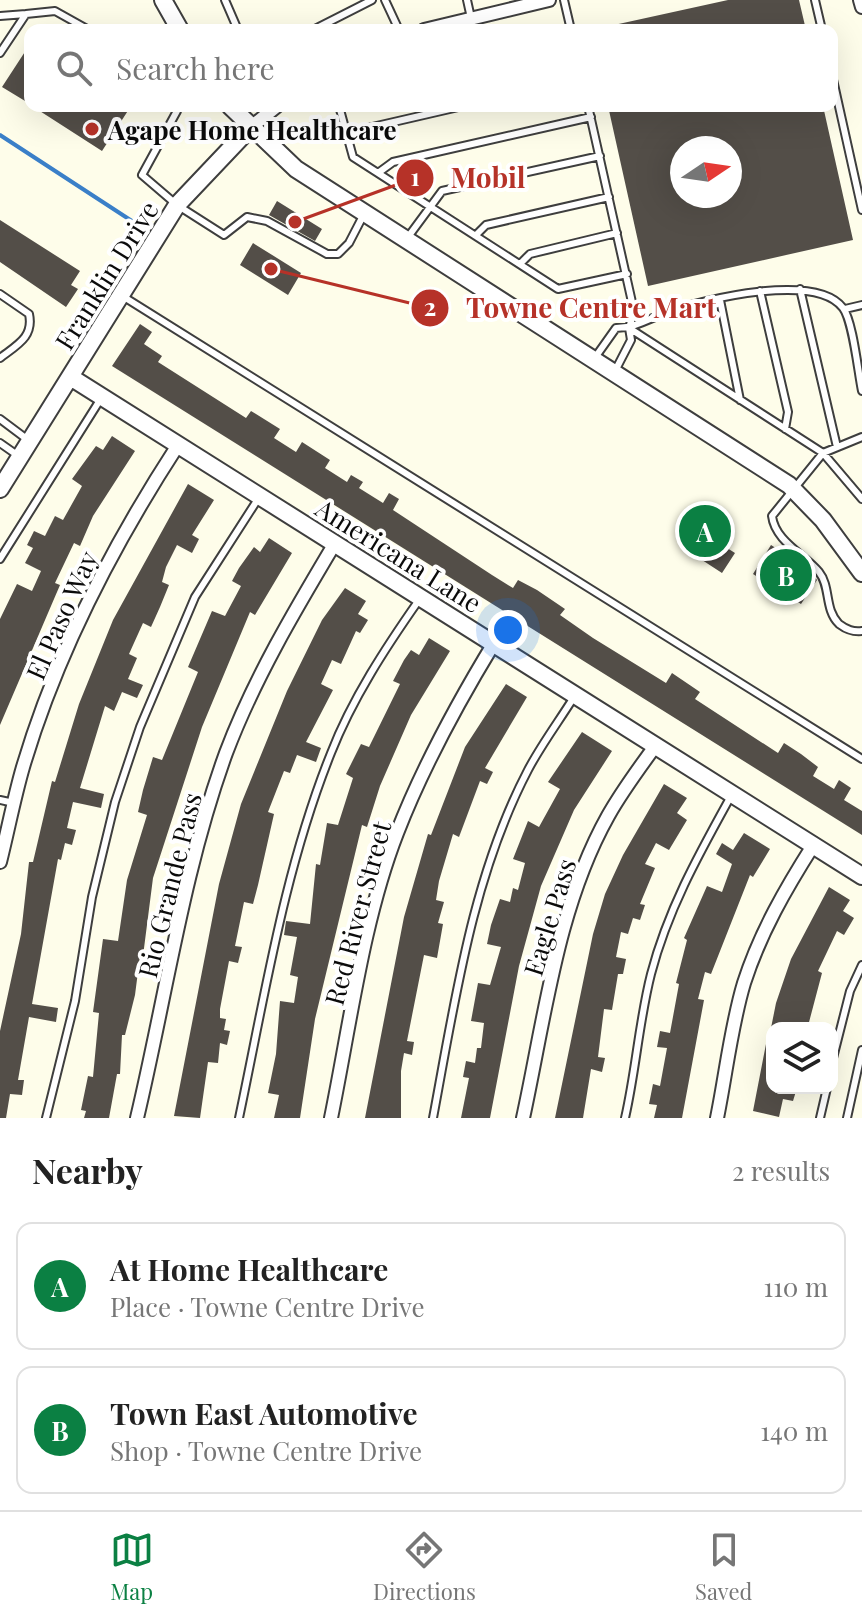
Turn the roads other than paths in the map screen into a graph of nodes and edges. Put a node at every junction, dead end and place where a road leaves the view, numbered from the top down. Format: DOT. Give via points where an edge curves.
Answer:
graph roads {
  1 [pos="163,0"];
  2 [pos="225,0"];
  3 [pos="372,0"];
  4 [pos="385,0"];
  5 [pos="467,0"];
  6 [pos="549,0"];
  7 [pos="564,0"];
  8 [pos="815,0"];
  9 [pos="860,0"];
  10 [pos="862,7"];
  11 [pos="26,14"];
  12 [pos="0,16"];
  13 [pos="471,18"];
  14 [pos="78,24"];
  15 [pos="177,24"];
  16 [pos="235,24"];
  17 [pos="325,24"];
  18 [pos="396,24"];
  19 [pos="448,24"];
  20 [pos="570,24"];
  21 [pos="821,24"];
  22 [pos="0,53"];
  23 [pos="838,102"];
  24 [pos="177,112"];
  25 [pos="235,112"];
  26 [pos="270,112"];
  27 [pos="341,112"];
  28 [pos="437,112"];
  29 [pos="590,112"];
  30 [pos="591,117"];
  31 [pos="250,128"];
  32 [pos="346,133"];
  33 [pos="600,156"];
  34 [pos="378,173"];
  35 [pos="609,197"];
  36 [pos="430,204"];
  37 [pos="177,205"];
  38 [pos="862,210"];
  39 [pos="364,214"];
  40 [pos="617,233"];
  41 [pos="476,235"];
  42 [pos="406,240"];
  43 [pos="520,264"];
  44 [pos="627,274"];
  45 [pos="800,289"];
  46 [pos="760,291"];
  47 [pos="0,294"];
  48 [pos="121,295"];
  49 [pos="720,300"];
  50 [pos="862,305"];
  51 [pos="845,309"];
  52 [pos="629,328"];
  53 [pos="0,358"];
  54 [pos="594,359"];
  55 [pos="615,371"];
  56 [pos="72,378"];
  57 [pos="862,391"];
  58 [pos="102,397"];
  59 [pos="740,400"];
  60 [pos="0,419"];
  61 [pos="785,429"];
  62 [pos="862,437"];
  63 [pos="31,442"];
  64 [pos="0,443"];
  65 [pos="178,445"];
  66 [pos="837,447"];
  67 [pos="823,453"];
  68 [pos="21,458"];
  69 [pos="792,488"];
  70 [pos="0,489"];
  71 [pos="260,496"];
  72 [pos="862,499"];
  73 [pos="335,543"];
  74 [pos="0,559"];
  75 [pos="862,573"];
  76 [pos="421,597"];
  77 [pos="862,631"];
  78 [pos="494,643"];
  79 [pos="576,694"];
  80 [pos="656,745"];
  81 [pos="862,759"];
  82 [pos="732,793"];
  83 [pos="0,800"];
  84 [pos="14,803"];
  85 [pos="814,844"];
  86 [pos="0,862"];
  87 [pos="862,876"];
  88 [pos="862,965"];
  89 [pos="838,1038"];
  90 [pos="862,1050"];
  91 [pos="826,1094"];
  92 [pos="46,1118"];
  93 [pos="137,1118"];
  94 [pos="239,1118"];
  95 [pos="331,1118"];
  96 [pos="433,1118"];
  97 [pos="523,1118"];
  98 [pos="625,1118"];
  99 [pos="717,1118"];
  100 [pos="820,1118"];
  101 [pos="847,1118"];
  1 -- 15 [label="street"];
  2 -- 16 [label="lane"];
  3 -- 17 [label="lane"];
  4 -- 18 [label="lane"];
  5 -- 13 [label="lane"];
  6 -- 13 [label="street"];
  7 -- 20 [label="lane"];
  8 -- 21 [label="lane"];
  9 -- 10 [label="street"];
  11 -- 12 [label="lane"];
  11 -- 14 [label="lane" via="55,11"];
  11 -- 22 [label="lane"];
  13 -- 19 [label="street"];
  23 -- 38 [label="lane"];
  24 -- 37 [label="lane" via="142,175"];
  25 -- 31 [label="street"];
  26 -- 31 [label="street, Franklin Drive"];
  27 -- 32 [label="lane"];
  28 -- 32 [label="lane"];
  29 -- 30 [label="lane"];
  30 -- 33 [label="lane"];
  30 -- 34 [label="lane" via="393,162"];
  31 -- 37 [label="street, Franklin Drive"];
  31 -- 39 [label="street" via="296,169"];
  32 -- 34 [label="lane" via="353,157"];
  33 -- 35 [label="lane"];
  33 -- 36 [label="lane" via="442,191"];
  34 -- 36 [label="lane"];
  35 -- 40 [label="lane"];
  35 -- 41 [label="lane" via="486,225"];
  36 -- 41 [label="lane"];
  36 -- 42 [label="lane"];
  37 -- 39 [label="lane" via="224,235 247,217 267,221 327,254 338,254 349,243"];
  37 -- 48 [label="street, Franklin Drive"];
  39 -- 42 [label="street"];
  40 -- 43 [label="lane" via="530,254"];
  40 -- 44 [label="lane"];
  41 -- 43 [label="lane"];
  42 -- 54 [label="street"];
  43 -- 44 [label="lane" via="558,289"];
  44 -- 52 [label="lane" via="634,311"];
  45 -- 46 [label="lane"];
  45 -- 51 [label="lane" via="830,296"];
  45 -- 66 [label="lane"];
  46 -- 49 [label="lane"];
  46 -- 61 [label="lane" via="788,412"];
  47 -- 53 [label="lane" via="29,314 32,326 26,338"];
  48 -- 56 [label="street, Franklin Drive"];
  48 -- 81 [label="lane"];
  49 -- 52 [label="lane" via="670,311"];
  49 -- 59 [label="lane"];
  50 -- 51 [label="lane"];
  51 -- 57 [label="lane"];
  52 -- 54 [label="lane" via="616,328"];
  52 -- 55 [label="lane" via="631,340"];
  52 -- 59 [label="lane"];
  54 -- 55 [label="street"];
  55 -- 69 [label="street"];
  56 -- 58 [label="street, Americana Lane"];
  56 -- 63 [label="street, Franklin Drive"];
  58 -- 65 [label="street, Americana Lane"];
  58 -- 74 [label="lane"];
  59 -- 61 [label="lane"];
  60 -- 63 [label="lane"];
  61 -- 67 [label="lane"];
  62 -- 66 [label="lane"];
  63 -- 68 [label="street, Franklin Drive"];
  64 -- 68 [label="lane"];
  65 -- 71 [label="street, Americana Lane"];
  65 -- 84 [label="street, El Paso Way" via="126,524 77,624"];
  66 -- 67 [label="lane"];
  67 -- 69 [label="lane"];
  67 -- 72 [label="lane"];
  68 -- 70 [label="street, Franklin Drive"];
  69 -- 75 [label="street"];
  69 -- 77 [label="lane" via="772,516 774,526 823,578 838,622 850,631"];
  71 -- 73 [label="street, Americana Lane"];
  71 -- 92 [label="lane" via="195,597 140,727 95,884 75,1001"];
  73 -- 76 [label="street, Americana Lane"];
  73 -- 93 [label="street, Rio Grande Pass" via="283,630 227,751 192,861"];
  76 -- 78 [label="street, Americana Lane"];
  76 -- 94 [label="lane" via="390,640 332,750 303,829"];
  78 -- 79 [label="street, Americana Lane"];
  78 -- 95 [label="street, Red River Street" via="448,718 397,833 361,967"];
  79 -- 80 [label="street, Americana Lane"];
  79 -- 96 [label="lane" via="528,770 491,859 475,909"];
  80 -- 82 [label="street, Americana Lane"];
  80 -- 97 [label="street, Eagle Pass" via="606,819 579,880"];
  82 -- 85 [label="street, Americana Lane"];
  82 -- 98 [label="lane" via="687,873 668,920 651,974"];
  83 -- 84 [label="lane"];
  84 -- 86 [label="street, El Paso Way"];
  85 -- 87 [label="street, Americana Lane"];
  85 -- 99 [label="street" via="782,896 743,986"];
  88 -- 89 [label="lane"];
  90 -- 101 [label="lane"];
  91 -- 100 [label="lane"];
}
